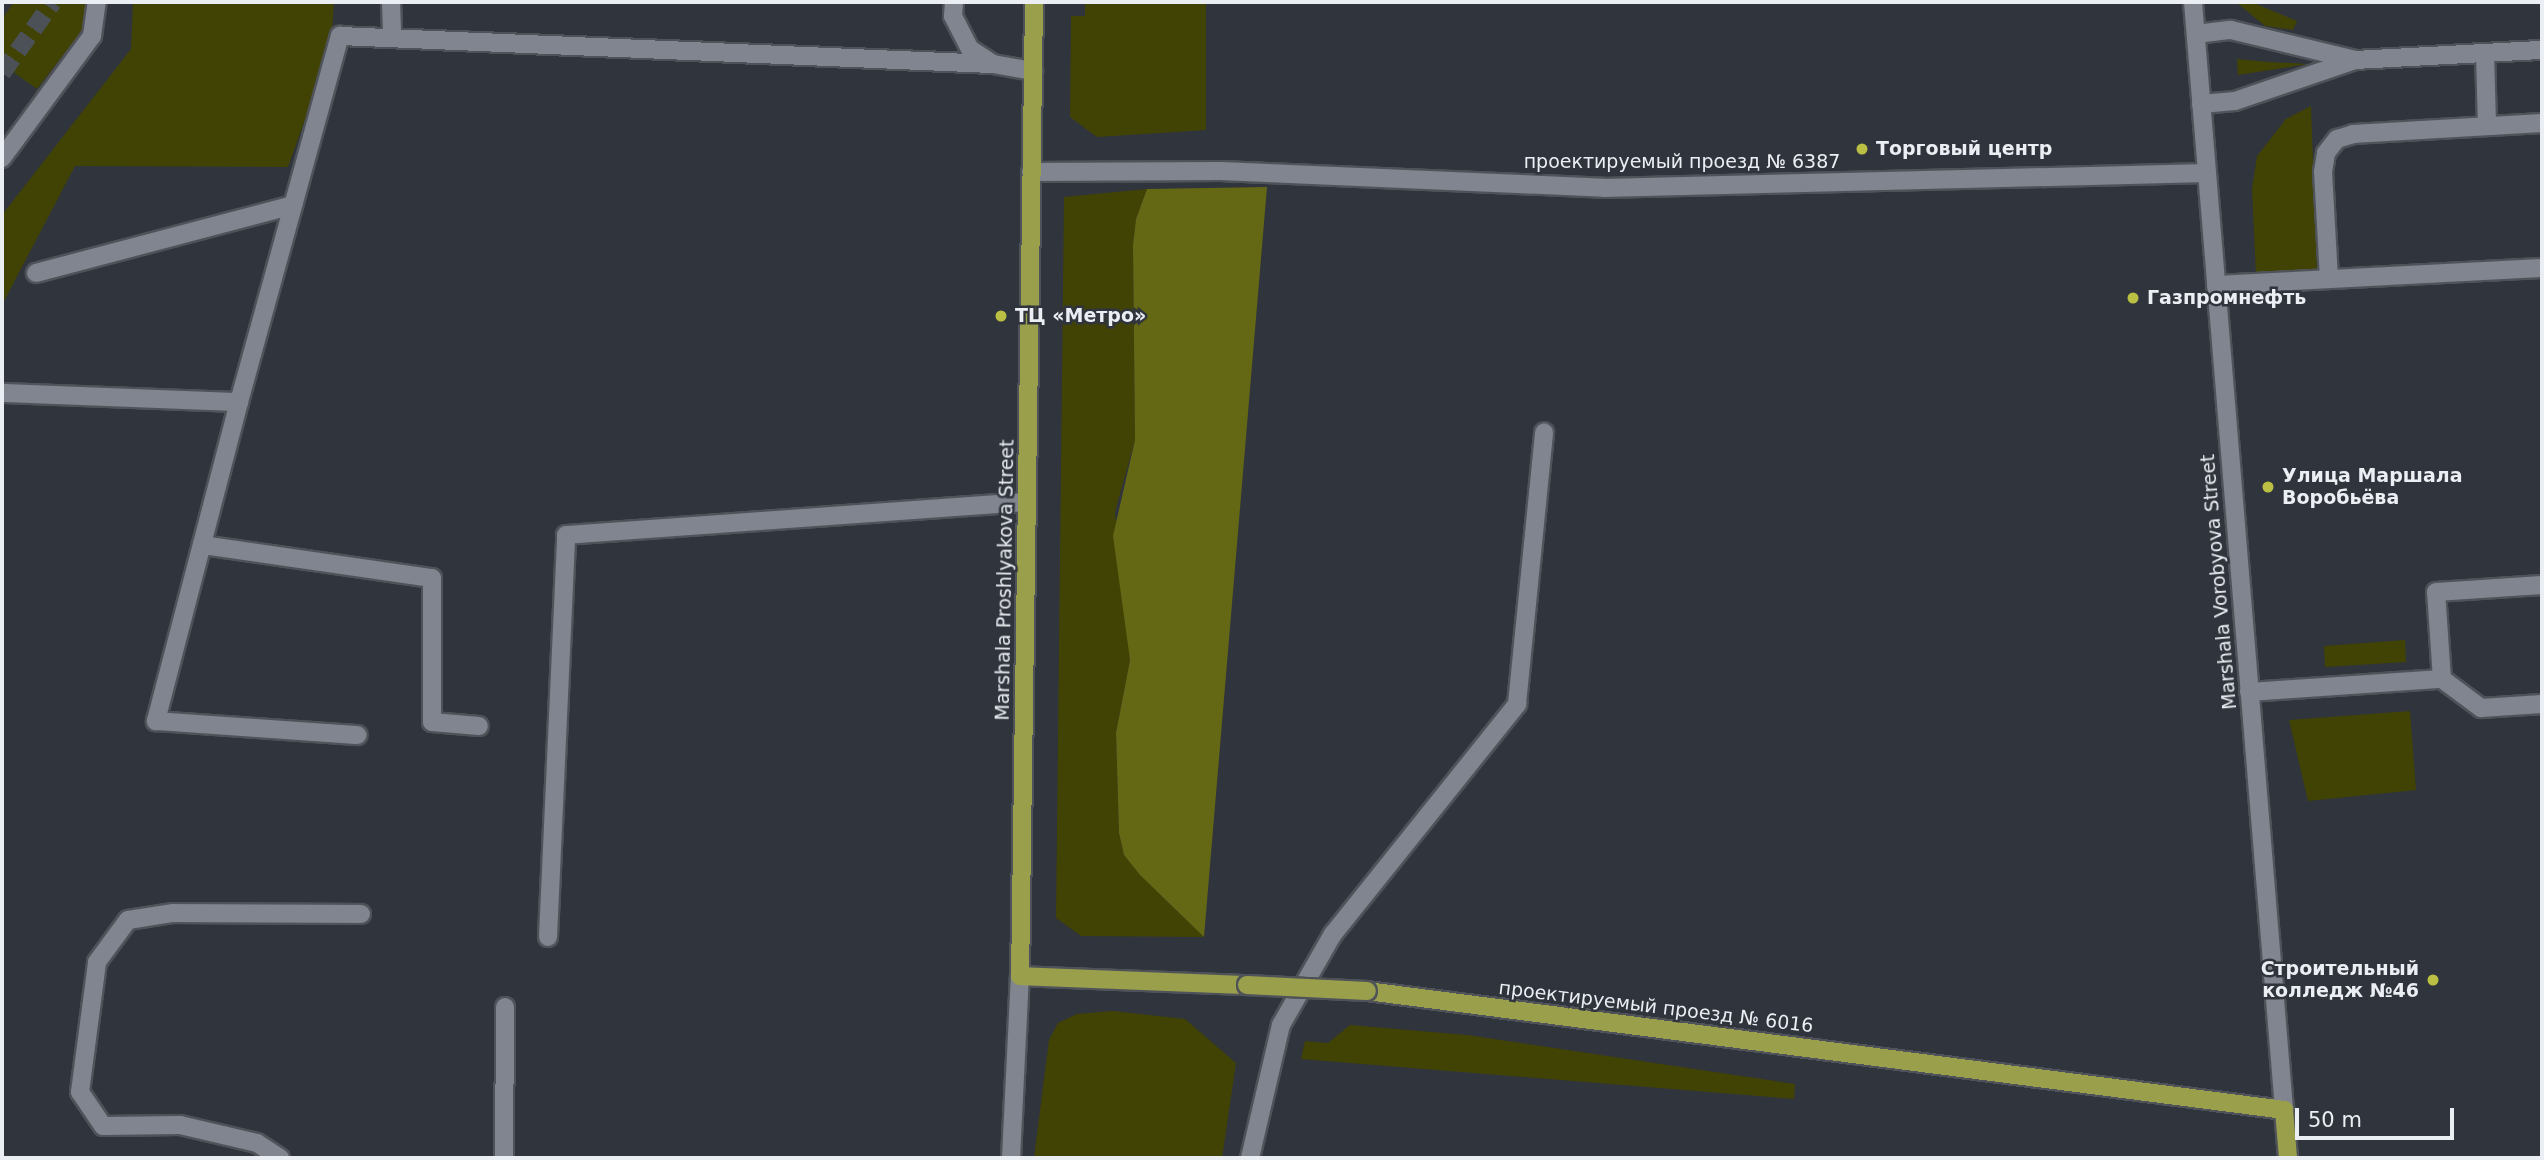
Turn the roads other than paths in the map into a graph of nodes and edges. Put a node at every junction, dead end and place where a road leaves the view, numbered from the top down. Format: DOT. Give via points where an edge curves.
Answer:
graph roads {
  1 [pos="97,2"];
  2 [pos="391,2"];
  3 [pos="954,2"];
  4 [pos="1034,2"];
  5 [pos="2193,2"];
  6 [pos="2196,34"];
  7 [pos="392,38"];
  8 [pos="2542,50"];
  9 [pos="2485,53"];
  10 [pos="2355,60"];
  11 [pos="993,64"];
  12 [pos="1033,71"];
  13 [pos="2201,104"];
  14 [pos="2542,123"];
  15 [pos="2487,126"];
  16 [pos="2,158"];
  17 [pos="1031,172"];
  18 [pos="2207,173"];
  19 [pos="293,205"];
  20 [pos="2542,268"];
  21 [pos="36,273"];
  22 [pos="2329,279"];
  23 [pos="2216,285"];
  24 [pos="2,393"];
  25 [pos="239,402"];
  26 [pos="1544,432"];
  27 [pos="1027,502"];
  28 [pos="202,545"];
  29 [pos="2542,585"];
  30 [pos="2442,679"];
  31 [pos="2249,692"];
  32 [pos="2542,704"];
  33 [pos="479,726"];
  34 [pos="358,735"];
  35 [pos="360,914"];
  36 [pos="548,937"];
  37 [pos="1020,976"];
  38 [pos="505,1007"];
  39 [pos="2284,1110"];
  40 [pos="280,1158"];
  41 [pos="504,1158"];
  42 [pos="1011,1158"];
  43 [pos="1250,1158"];
  44 [pos="2288,1158"];
  1 -- 16 [label="street" via="92,36"];
  2 -- 7 [label="street"];
  3 -- 11 [label="street" via="961,37"];
  4 -- 12 [label="main road, Marshala Proshlyakova Street"];
  5 -- 6 [label="street, Marshala Vorobyova Street"];
  6 -- 10 [label="street" via="2231,30"];
  6 -- 13 [label="street, Marshala Vorobyova Street"];
  7 -- 11 [label="street"];
  7 -- 19 [label="street" via="340,36"];
  8 -- 9 [label="street"];
  9 -- 10 [label="street"];
  9 -- 15 [label="street"];
  10 -- 13 [label="street" via="2235,102"];
  11 -- 12 [label="street"];
  12 -- 17 [label="main road, Marshala Proshlyakova Street"];
  13 -- 18 [label="street, Marshala Vorobyova Street"];
  14 -- 15 [label="street"];
  15 -- 22 [label="street" via="2337,139 2326,153 2323,172"];
  17 -- 18 [label="street, проектируемый проезд № 6387" via="1221,171 1604,188"];
  17 -- 27 [label="main road, Marshala Proshlyakova Street"];
  18 -- 23 [label="street, Marshala Vorobyova Street"];
  19 -- 21 [label="street"];
  19 -- 25 [label="street"];
  20 -- 22 [label="street"];
  22 -- 23 [label="street"];
  23 -- 31 [label="street, Marshala Vorobyova Street"];
  24 -- 25 [label="street"];
  25 -- 28 [label="street"];
  26 -- 43 [label="street" via="1517,705 1333,934 1281,1025"];
  27 -- 36 [label="street" via="566,535"];
  27 -- 37 [label="main road, Marshala Proshlyakova Street"];
  28 -- 33 [label="street" via="432,578 432,722"];
  28 -- 34 [label="street" via="156,721"];
  29 -- 30 [label="street" via="2436,592"];
  30 -- 31 [label="street"];
  30 -- 32 [label="street" via="2481,708"];
  31 -- 39 [label="street, Marshala Vorobyova Street"];
  35 -- 40 [label="street" via="173,913 128,920 97,962 80,1092 103,1126 180,1125 257,1143"];
  37 -- 39 [label="main road, проектируемый проезд № 6016, bridge" via="1367,991"];
  37 -- 42 [label="street, Marshala Proshlyakova Street"];
  38 -- 41 [label="street"];
  39 -- 44 [label="main road, Marshala Vorobyova Street"];
}
